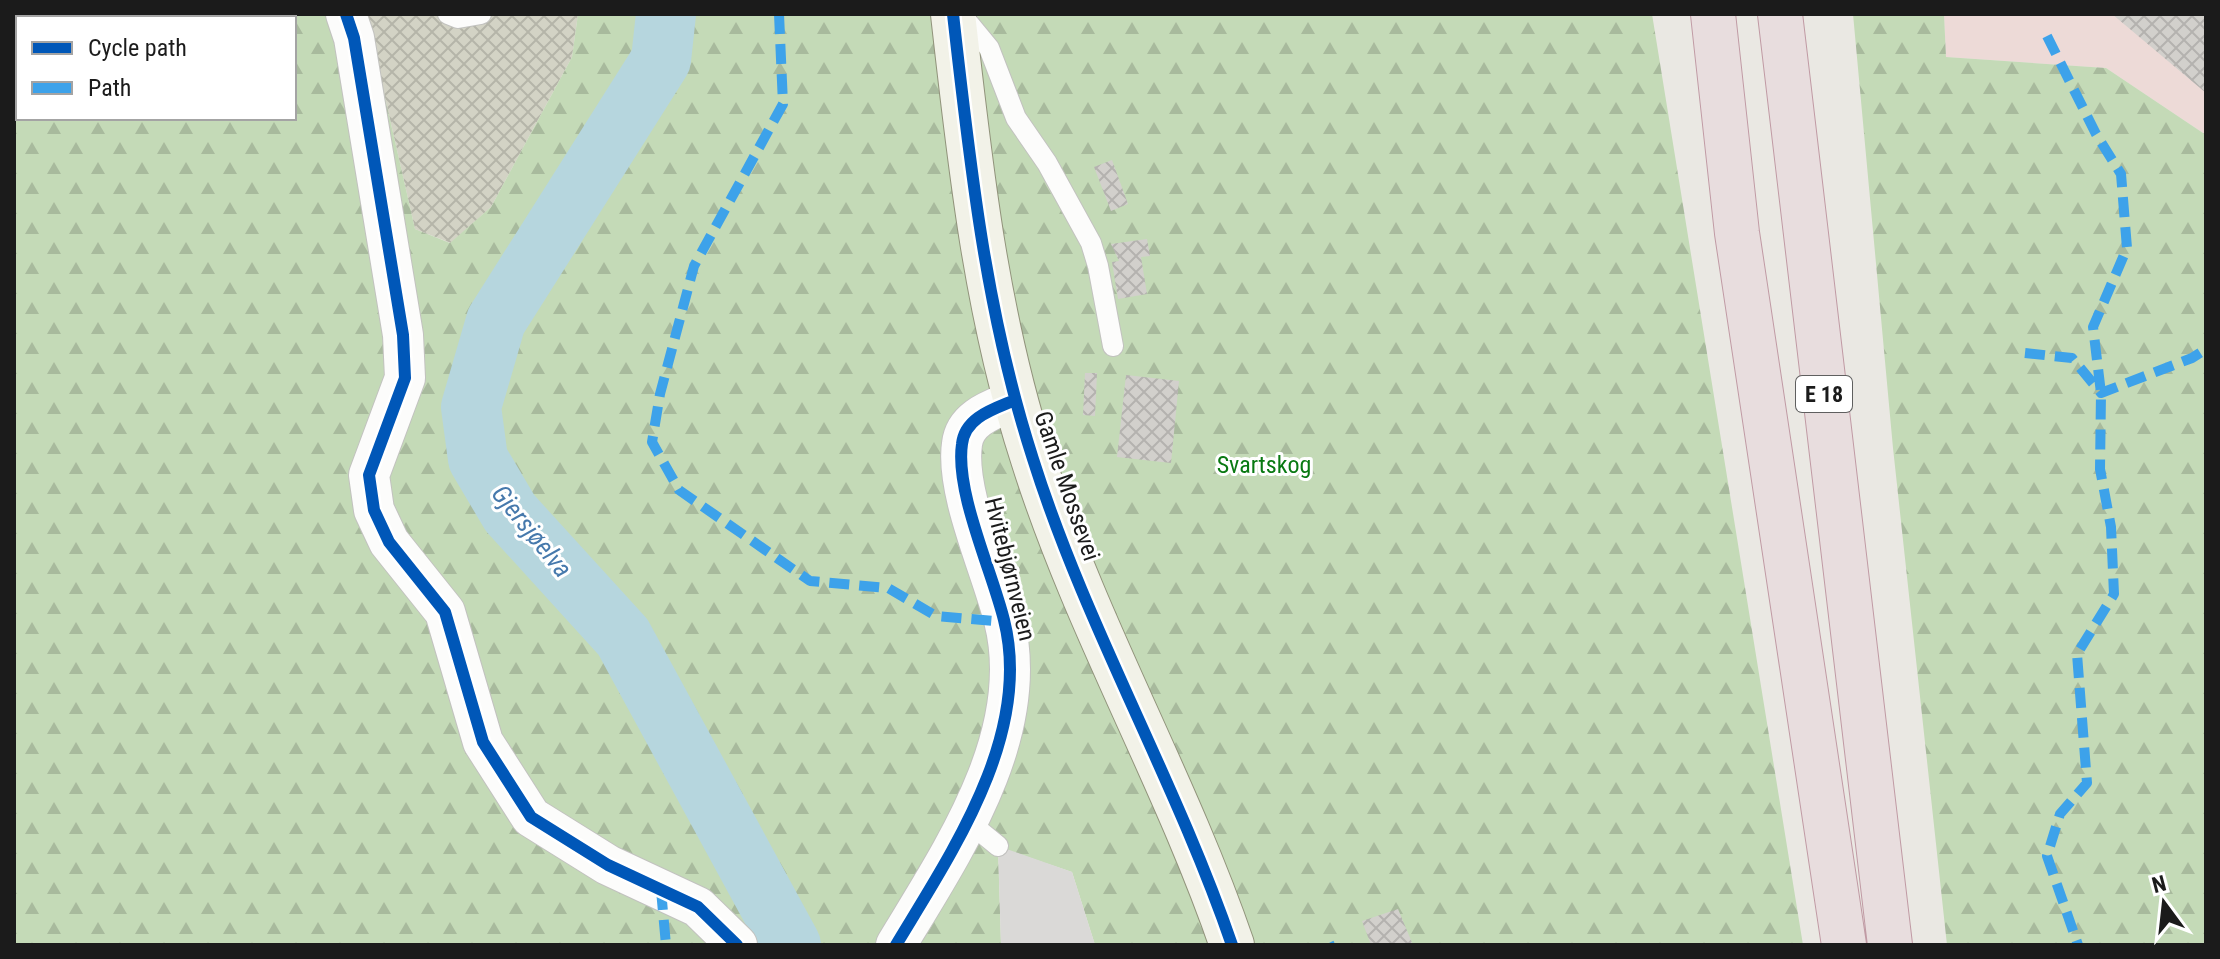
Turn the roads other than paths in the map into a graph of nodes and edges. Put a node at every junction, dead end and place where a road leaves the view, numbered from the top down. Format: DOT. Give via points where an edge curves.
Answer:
graph roads {
  1 [pos="346,14"];
  2 [pos="448,14"];
  3 [pos="481,14"];
  4 [pos="953,14"];
  5 [pos="961,14"];
  6 [pos="1713,14"];
  7 [pos="1780,14"];
  8 [pos="1113,346"];
  9 [pos="1015,400"];
  10 [pos="737,945"];
  11 [pos="896,945"];
  12 [pos="1232,945"];
  13 [pos="1844,945"];
  14 [pos="1890,945"];
  1 -- 10 [label="street" via="403,335 405,378 369,475 374,510 389,542 445,612 483,742 531,817 608,865 698,907"];
  2 -- 3 [label="lane"];
  4 -- 9 [label="main road, Gamle Mossevei" via="985,264"];
  5 -- 8 [label="lane" via="989,48 1016,118 1091,243"];
  6 -- 13 [label="highway, E 18" via="1739,249"];
  7 -- 14 [label="highway, E 18"];
  9 -- 11 [label="street, Hvitebjørnveien" via="984,413 969,425 962,441 961,463 1005,622 1011,675 984,834"];
  9 -- 12 [label="main road, Gamle Mossevei" via="1077,581"];
}
